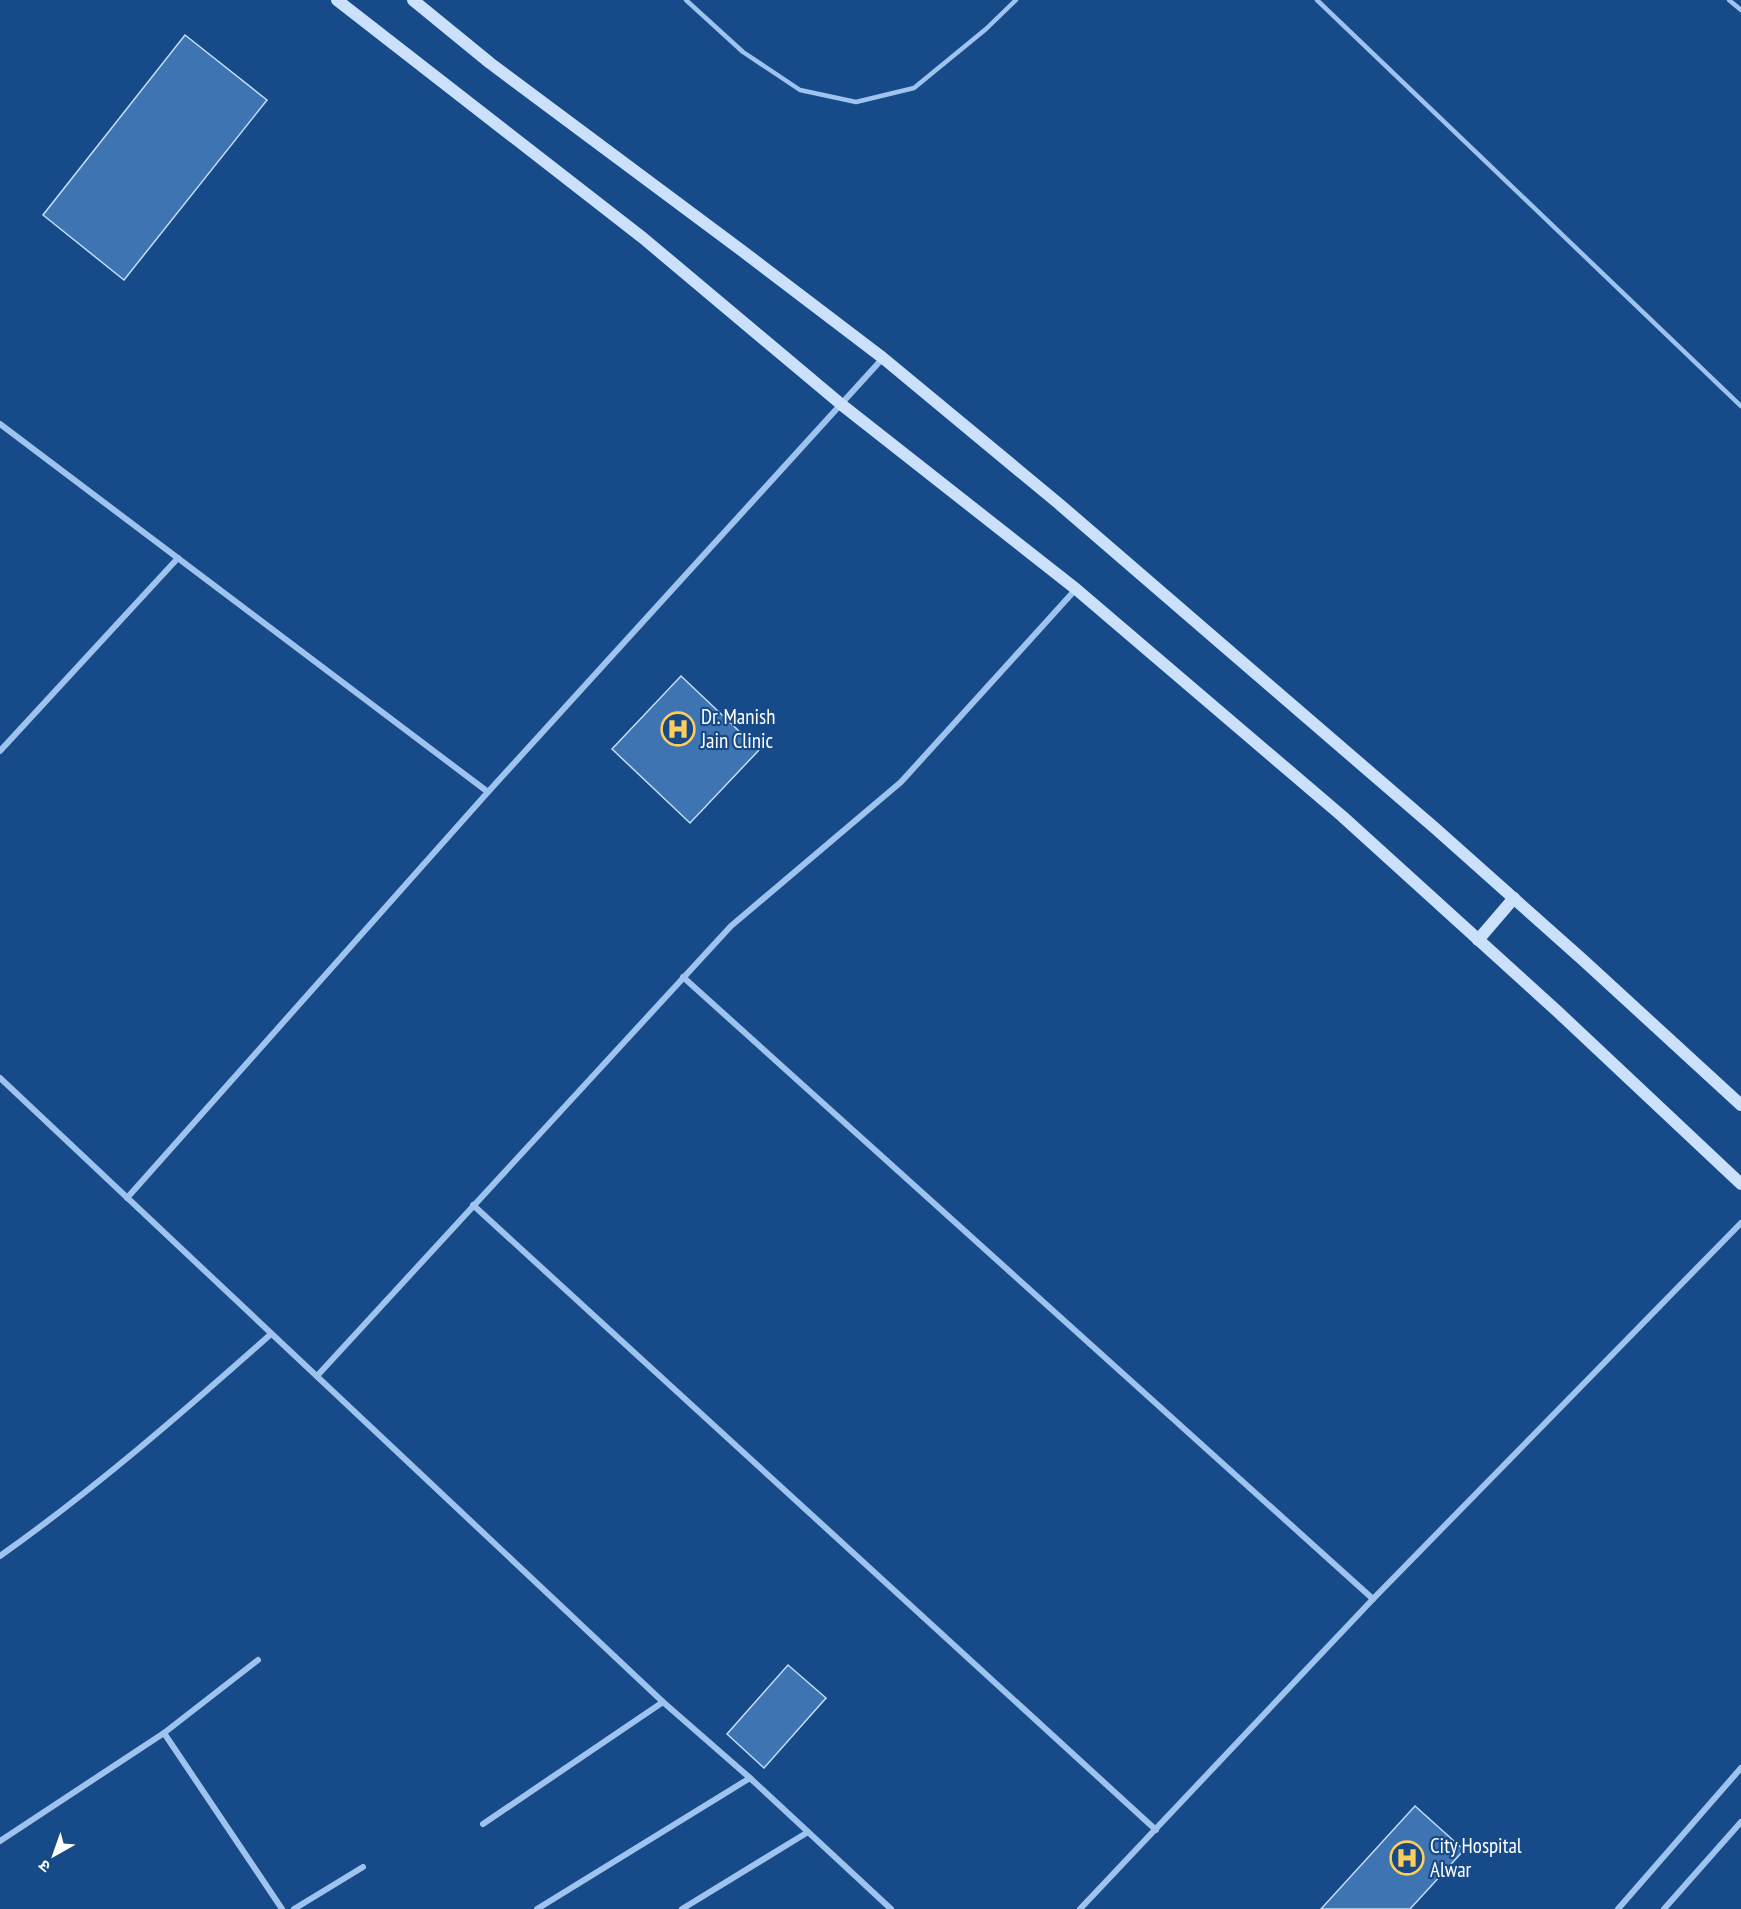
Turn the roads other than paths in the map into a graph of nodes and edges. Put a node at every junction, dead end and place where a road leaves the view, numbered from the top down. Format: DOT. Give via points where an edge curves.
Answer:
graph roads {
  1 [pos="338,0"];
  2 [pos="413,0"];
  3 [pos="686,0"];
  4 [pos="1016,0"];
  5 [pos="1317,0"];
  6 [pos="1730,0"];
  7 [pos="1741,10"];
  8 [pos="883,358"];
  9 [pos="842,405"];
  10 [pos="1741,406"];
  11 [pos="0,424"];
  12 [pos="178,558"];
  13 [pos="1076,589"];
  14 [pos="0,751"];
  15 [pos="488,792"];
  16 [pos="1514,898"];
  17 [pos="1478,940"];
  18 [pos="683,977"];
  19 [pos="0,1078"];
  20 [pos="1741,1105"];
  21 [pos="1741,1184"];
  22 [pos="127,1198"];
  23 [pos="473,1205"];
  24 [pos="1741,1223"];
  25 [pos="271,1334"];
  26 [pos="317,1376"];
  27 [pos="0,1556"];
  28 [pos="1373,1599"];
  29 [pos="258,1660"];
  30 [pos="663,1702"];
  31 [pos="164,1733"];
  32 [pos="1741,1768"];
  33 [pos="750,1778"];
  34 [pos="1741,1822"];
  35 [pos="483,1824"];
  36 [pos="1156,1830"];
  37 [pos="808,1832"];
  38 [pos="0,1841"];
  39 [pos="363,1867"];
  40 [pos="887,1908"];
  41 [pos="282,1909"];
  42 [pos="294,1909"];
  43 [pos="537,1909"];
  44 [pos="682,1909"];
  45 [pos="1080,1909"];
  46 [pos="1618,1909"];
  47 [pos="1664,1909"];
  1 -- 9 [label="main road" via="643,238"];
  2 -- 8 [label="main road" via="490,63"];
  3 -- 4 [label="lane" via="742,52 800,90 856,102 914,88"];
  5 -- 10 [label="lane"];
  6 -- 7 [label="lane"];
  8 -- 9 [label="street"];
  8 -- 16 [label="main road"];
  9 -- 13 [label="main road"];
  9 -- 15 [label="street"];
  11 -- 12 [label="street"];
  12 -- 14 [label="street"];
  12 -- 15 [label="street"];
  13 -- 17 [label="main road" via="1342,816"];
  13 -- 18 [label="street" via="901,782 731,926"];
  15 -- 22 [label="street"];
  16 -- 17 [label="main road"];
  16 -- 20 [label="main road"];
  17 -- 21 [label="main road"];
  18 -- 23 [label="street"];
  18 -- 28 [label="street"];
  19 -- 22 [label="street"];
  22 -- 25 [label="street"];
  23 -- 26 [label="street"];
  23 -- 36 [label="street"];
  24 -- 28 [label="street"];
  25 -- 26 [label="street"];
  25 -- 27 [label="street" via="144,1446"];
  26 -- 30 [label="street"];
  28 -- 36 [label="street"];
  29 -- 31 [label="street"];
  30 -- 33 [label="street"];
  30 -- 35 [label="street"];
  31 -- 38 [label="street"];
  31 -- 41 [label="street"];
  32 -- 46 [label="street"];
  33 -- 37 [label="street"];
  33 -- 43 [label="street"];
  34 -- 47 [label="street"];
  36 -- 45 [label="street"];
  37 -- 40 [label="street"];
  37 -- 44 [label="street"];
  39 -- 42 [label="street"];
}
